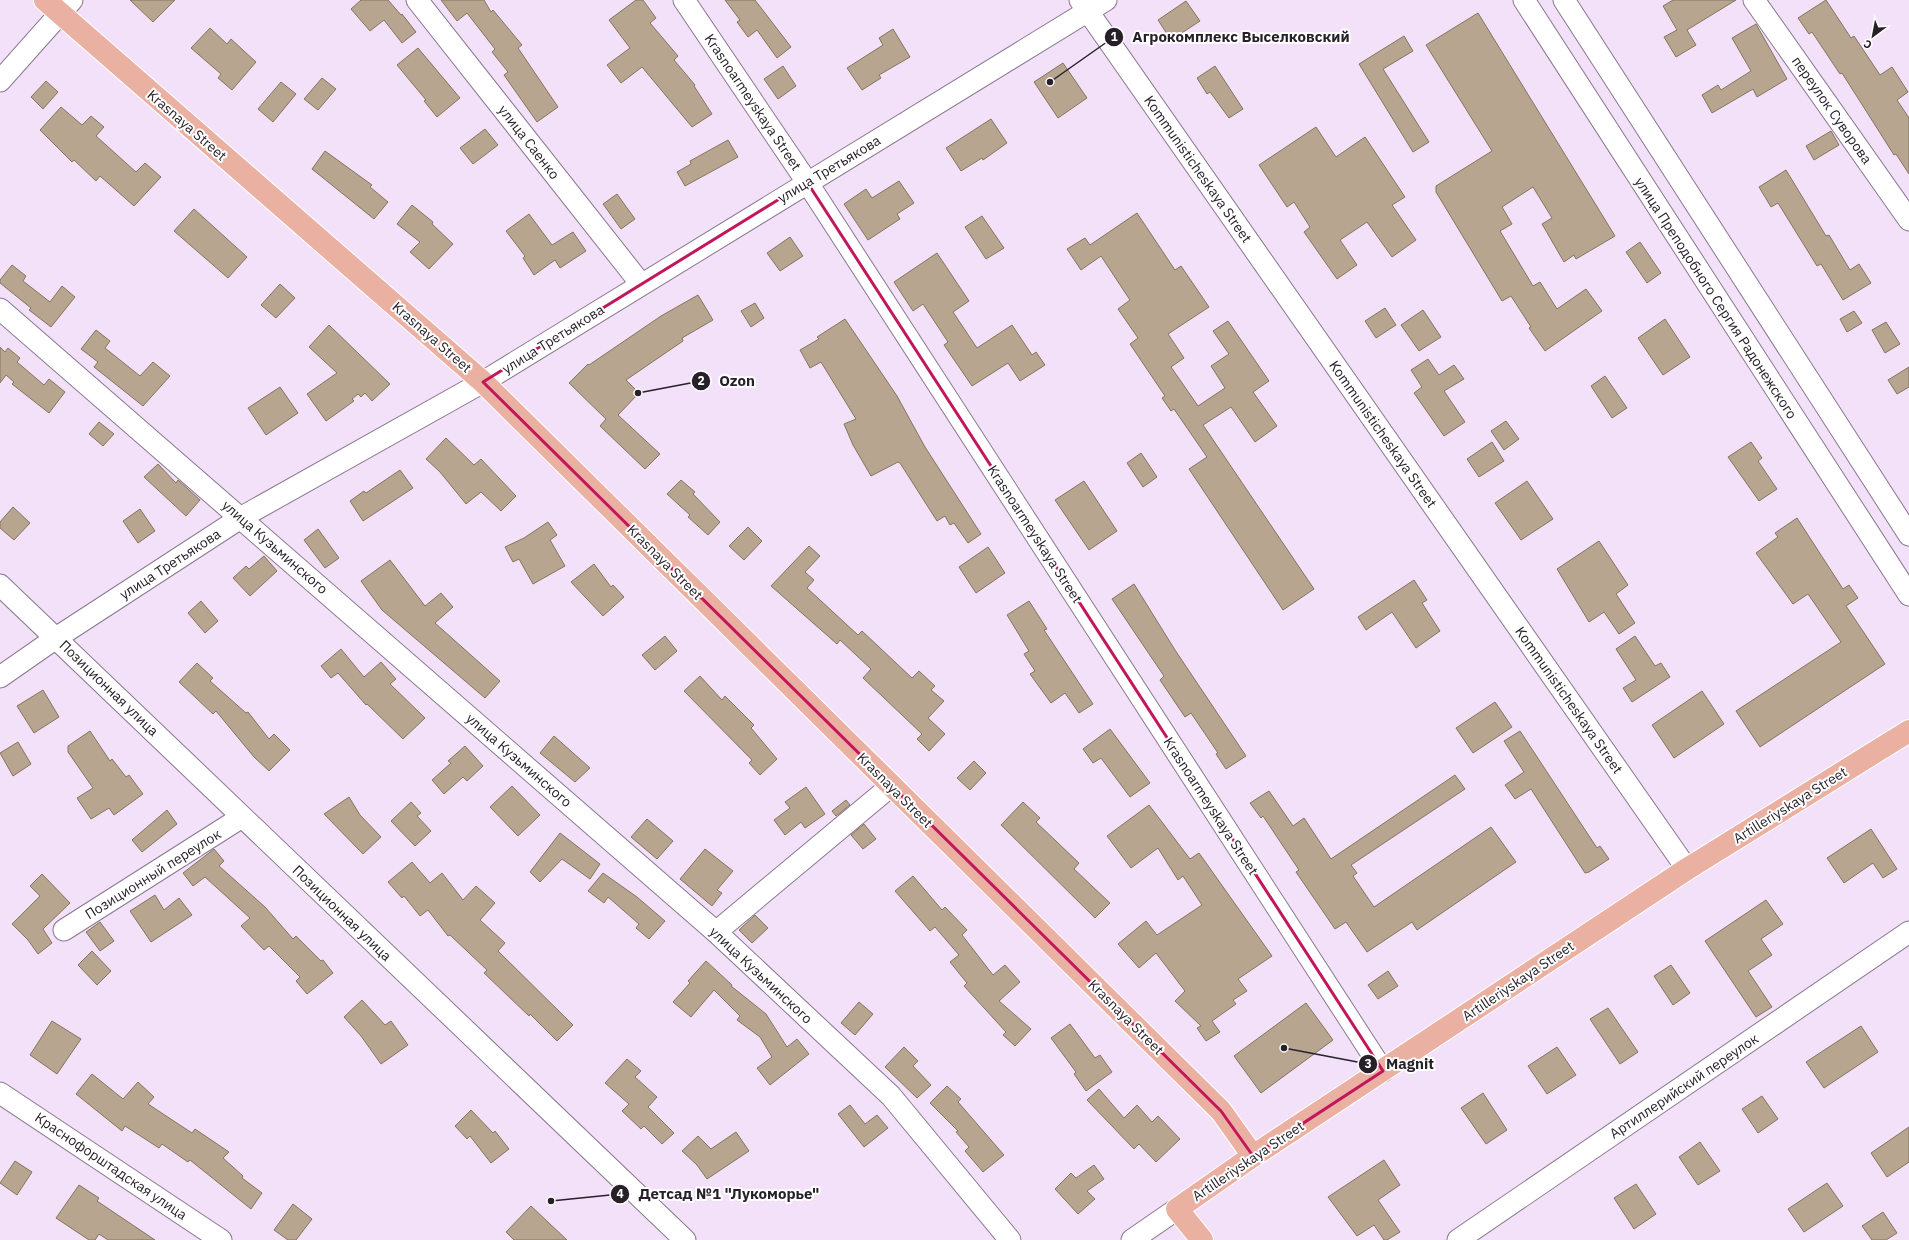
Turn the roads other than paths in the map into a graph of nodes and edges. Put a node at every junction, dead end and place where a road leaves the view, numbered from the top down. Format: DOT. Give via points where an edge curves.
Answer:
graph roads {
  1 [pos="417,0"];
  2 [pos="684,0"];
  3 [pos="1106,0"];
  4 [pos="1524,0"];
  5 [pos="1564,0"];
  6 [pos="1754,0"];
  7 [pos="59,4"];
  8 [pos="1083,6"];
  9 [pos="0,81"];
  10 [pos="807,182"];
  11 [pos="1909,220"];
  12 [pos="641,284"];
  13 [pos="0,308"];
  14 [pos="483,382"];
  15 [pos="242,517"];
  16 [pos="1909,535"];
  17 [pos="0,585"];
  18 [pos="1909,595"];
  19 [pos="56,638"];
  20 [pos="0,677"];
  21 [pos="1909,731"];
  22 [pos="891,786"];
  23 [pos="242,817"];
  24 [pos="1687,869"];
  25 [pos="64,930"];
  26 [pos="716,932"];
  27 [pos="1909,932"];
  28 [pos="1383,1071"];
  29 [pos="0,1093"];
  30 [pos="1253,1156"];
  31 [pos="1177,1209"];
  32 [pos="221,1240"];
  33 [pos="685,1240"];
  34 [pos="1010,1240"];
  35 [pos="1132,1240"];
  36 [pos="1202,1240"];
  37 [pos="1458,1240"];
  1 -- 12 [label="street, улица Саенко"];
  2 -- 10 [label="street, Krasnoarmeyskaya Street"];
  3 -- 8 [label="street, улица Третьякова"];
  4 -- 18 [label="street, улица Преподобного Сергия Радонежского"];
  5 -- 16 [label="street"];
  6 -- 11 [label="street, переулок Суворова"];
  7 -- 9 [label="street"];
  7 -- 14 [label="main road, Krasnaya Street"];
  8 -- 10 [label="street, улица Третьякова"];
  8 -- 24 [label="street, Kommunisticheskaya Street"];
  10 -- 12 [label="street, улица Третьякова"];
  10 -- 28 [label="street, Krasnoarmeyskaya Street"];
  12 -- 14 [label="street, улица Третьякова"];
  13 -- 15 [label="street, улица Кузьминского"];
  14 -- 15 [label="street, улица Третьякова"];
  14 -- 22 [label="main road, Krasnaya Street"];
  15 -- 19 [label="street, улица Третьякова"];
  15 -- 26 [label="street, улица Кузьминского"];
  17 -- 19 [label="street, Позиционная улица"];
  19 -- 20 [label="street, улица Третьякова"];
  19 -- 23 [label="street, Позиционная улица"];
  21 -- 24 [label="main road, Artilleriyskaya Street"];
  22 -- 26 [label="street"];
  22 -- 30 [label="main road, Krasnaya Street" via="1221,1111"];
  23 -- 25 [label="street, Позиционный переулок"];
  23 -- 33 [label="street, Позиционная улица"];
  24 -- 28 [label="main road, Artilleriyskaya Street"];
  26 -- 34 [label="street, улица Кузьминского" via="891,1096"];
  27 -- 37 [label="street, Артиллерийский переулок"];
  28 -- 30 [label="main road, Artilleriyskaya Street"];
  29 -- 32 [label="street, Краснофорштадская улица"];
  30 -- 31 [label="main road, Artilleriyskaya Street"];
  31 -- 35 [label="street, Artilleriyskaya Street"];
  31 -- 36 [label="main road"];
}
